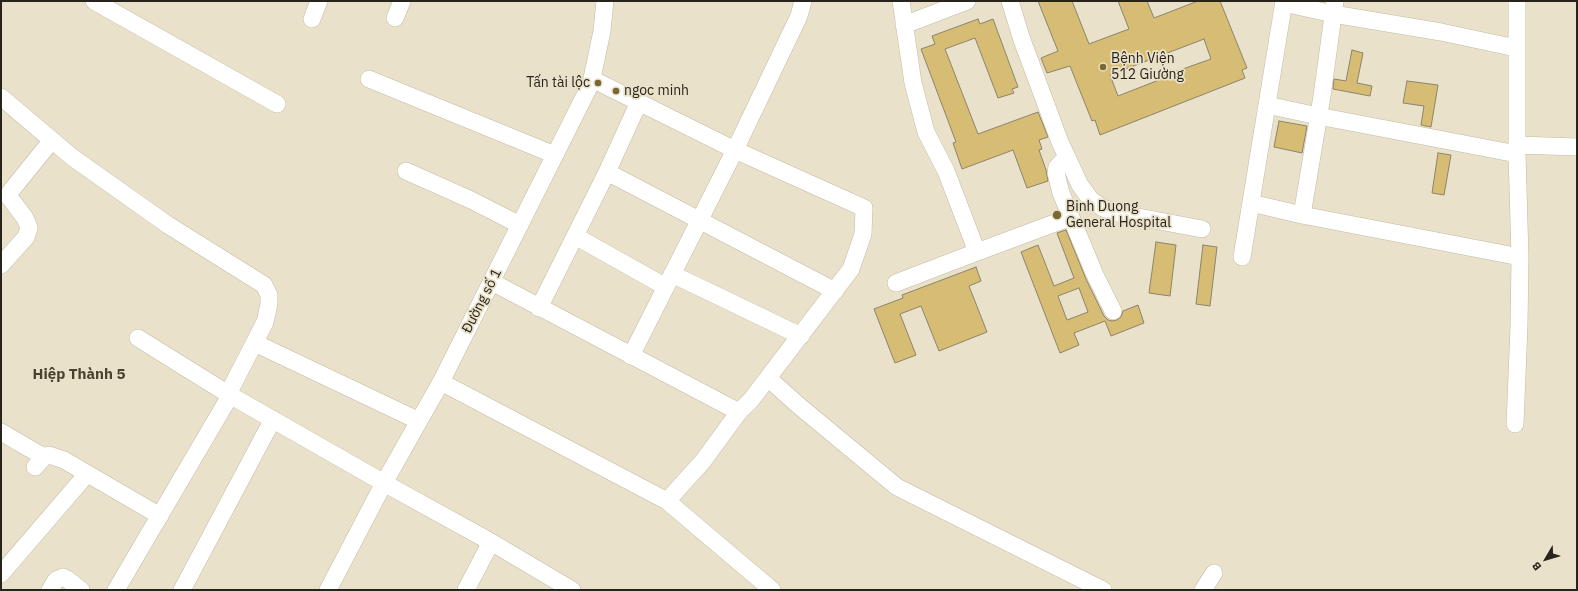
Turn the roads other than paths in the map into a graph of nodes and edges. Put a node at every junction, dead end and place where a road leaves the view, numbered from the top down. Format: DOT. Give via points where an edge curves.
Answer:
graph roads {
  1 [pos="94,1"];
  2 [pos="319,1"];
  3 [pos="402,1"];
  4 [pos="606,1"];
  5 [pos="803,1"];
  6 [pos="901,1"];
  7 [pos="967,1"];
  8 [pos="1010,1"];
  9 [pos="1517,1"];
  10 [pos="1284,2"];
  11 [pos="1334,7"];
  12 [pos="395,18"];
  13 [pos="312,19"];
  14 [pos="904,25"];
  15 [pos="1516,48"];
  16 [pos="369,79"];
  17 [pos="592,79"];
  18 [pos="1,97"];
  19 [pos="639,102"];
  20 [pos="276,104"];
  21 [pos="1267,105"];
  22 [pos="1318,116"];
  23 [pos="52,140"];
  24 [pos="1577,147"];
  25 [pos="1517,149"];
  26 [pos="735,150"];
  27 [pos="555,154"];
  28 [pos="1067,158"];
  29 [pos="406,171"];
  30 [pos="608,172"];
  31 [pos="1251,203"];
  32 [pos="1302,215"];
  33 [pos="1071,218"];
  34 [pos="700,220"];
  35 [pos="520,225"];
  36 [pos="1202,229"];
  37 [pos="575,236"];
  38 [pos="977,252"];
  39 [pos="1242,257"];
  40 [pos="1520,257"];
  41 [pos="1,265"];
  42 [pos="669,281"];
  43 [pos="492,282"];
  44 [pos="896,283"];
  45 [pos="835,291"];
  46 [pos="539,308"];
  47 [pos="1113,311"];
  48 [pos="801,336"];
  49 [pos="138,338"];
  50 [pos="255,343"];
  51 [pos="631,356"];
  52 [pos="768,378"];
  53 [pos="441,382"];
  54 [pos="228,394"];
  55 [pos="739,412"];
  56 [pos="273,419"];
  57 [pos="419,421"];
  58 [pos="1515,424"];
  59 [pos="1,432"];
  60 [pos="87,474"];
  61 [pos="384,483"];
  62 [pos="667,501"];
  63 [pos="160,516"];
  64 [pos="491,542"];
  65 [pos="1214,573"];
  66 [pos="1,574"];
  67 [pos="332,589"];
  68 [pos="50,590"];
  69 [pos="81,590"];
  70 [pos="116,590"];
  71 [pos="182,590"];
  72 [pos="466,590"];
  73 [pos="572,590"];
  74 [pos="772,590"];
  75 [pos="1103,590"];
  76 [pos="1203,590"];
  1 -- 20 [label="street"];
  2 -- 13 [label="street"];
  3 -- 12 [label="street"];
  4 -- 17 [label="street, Đường số 1"];
  5 -- 26 [label="street" via="799,16"];
  6 -- 14 [label="street"];
  7 -- 14 [label="street"];
  8 -- 28 [label="street" via="1022,40"];
  9 -- 15 [label="street"];
  10 -- 11 [label="street"];
  10 -- 21 [label="street"];
  11 -- 15 [label="street"];
  11 -- 22 [label="street"];
  14 -- 38 [label="street" via="913,83 926,132 946,171"];
  15 -- 25 [label="street"];
  16 -- 27 [label="street"];
  17 -- 19 [label="street"];
  17 -- 27 [label="street, Đường số 1"];
  18 -- 23 [label="street"];
  19 -- 26 [label="street"];
  19 -- 30 [label="street"];
  21 -- 22 [label="street"];
  21 -- 31 [label="street"];
  22 -- 25 [label="street"];
  22 -- 32 [label="street"];
  23 -- 41 [label="street" via="10,192 9,197 25,218 29,228 26,237"];
  23 -- 50 [label="street" via="168,225 264,285 269,294 269,304 265,322"];
  24 -- 25 [label="street"];
  25 -- 40 [label="street"];
  26 -- 34 [label="street"];
  26 -- 45 [label="street" via="864,208 863,234 851,269"];
  27 -- 35 [label="street, Đường số 1"];
  28 -- 33 [label="street" via="1057,167 1056,172 1060,193"];
  28 -- 36 [label="street" via="1080,185 1091,200 1103,208"];
  29 -- 35 [label="street"];
  30 -- 34 [label="street"];
  30 -- 37 [label="street"];
  31 -- 32 [label="street"];
  31 -- 39 [label="street"];
  32 -- 40 [label="street"];
  33 -- 38 [label="street"];
  33 -- 47 [label="street"];
  34 -- 42 [label="street"];
  34 -- 45 [label="street"];
  35 -- 43 [label="street, Đường số 1"];
  37 -- 42 [label="street"];
  37 -- 46 [label="street"];
  38 -- 44 [label="street"];
  40 -- 58 [label="street"];
  42 -- 48 [label="street"];
  42 -- 51 [label="street"];
  43 -- 46 [label="street"];
  43 -- 53 [label="street, Đường số 1"];
  45 -- 48 [label="street"];
  46 -- 51 [label="street"];
  48 -- 52 [label="street"];
  49 -- 54 [label="street"];
  50 -- 54 [label="street"];
  50 -- 57 [label="street"];
  51 -- 55 [label="street"];
  52 -- 55 [label="street"];
  52 -- 75 [label="street" via="897,487"];
  53 -- 57 [label="street, Đường số 1"];
  53 -- 62 [label="street"];
  54 -- 56 [label="street"];
  54 -- 63 [label="street" via="227,401"];
  55 -- 62 [label="street" via="702,461"];
  56 -- 61 [label="street"];
  56 -- 71 [label="street"];
  57 -- 61 [label="street, Đường số 1"];
  59 -- 60 [label="street" via="40,462 49,455 64,460"];
  60 -- 63 [label="street"];
  60 -- 66 [label="street"];
  61 -- 64 [label="street"];
  61 -- 67 [label="street, Đường số 1"];
  62 -- 74 [label="street"];
  63 -- 70 [label="street"];
  64 -- 72 [label="street"];
  64 -- 73 [label="street"];
  65 -- 76 [label="street"];
  68 -- 69 [label="street" via="56,580 63,577"];
}
